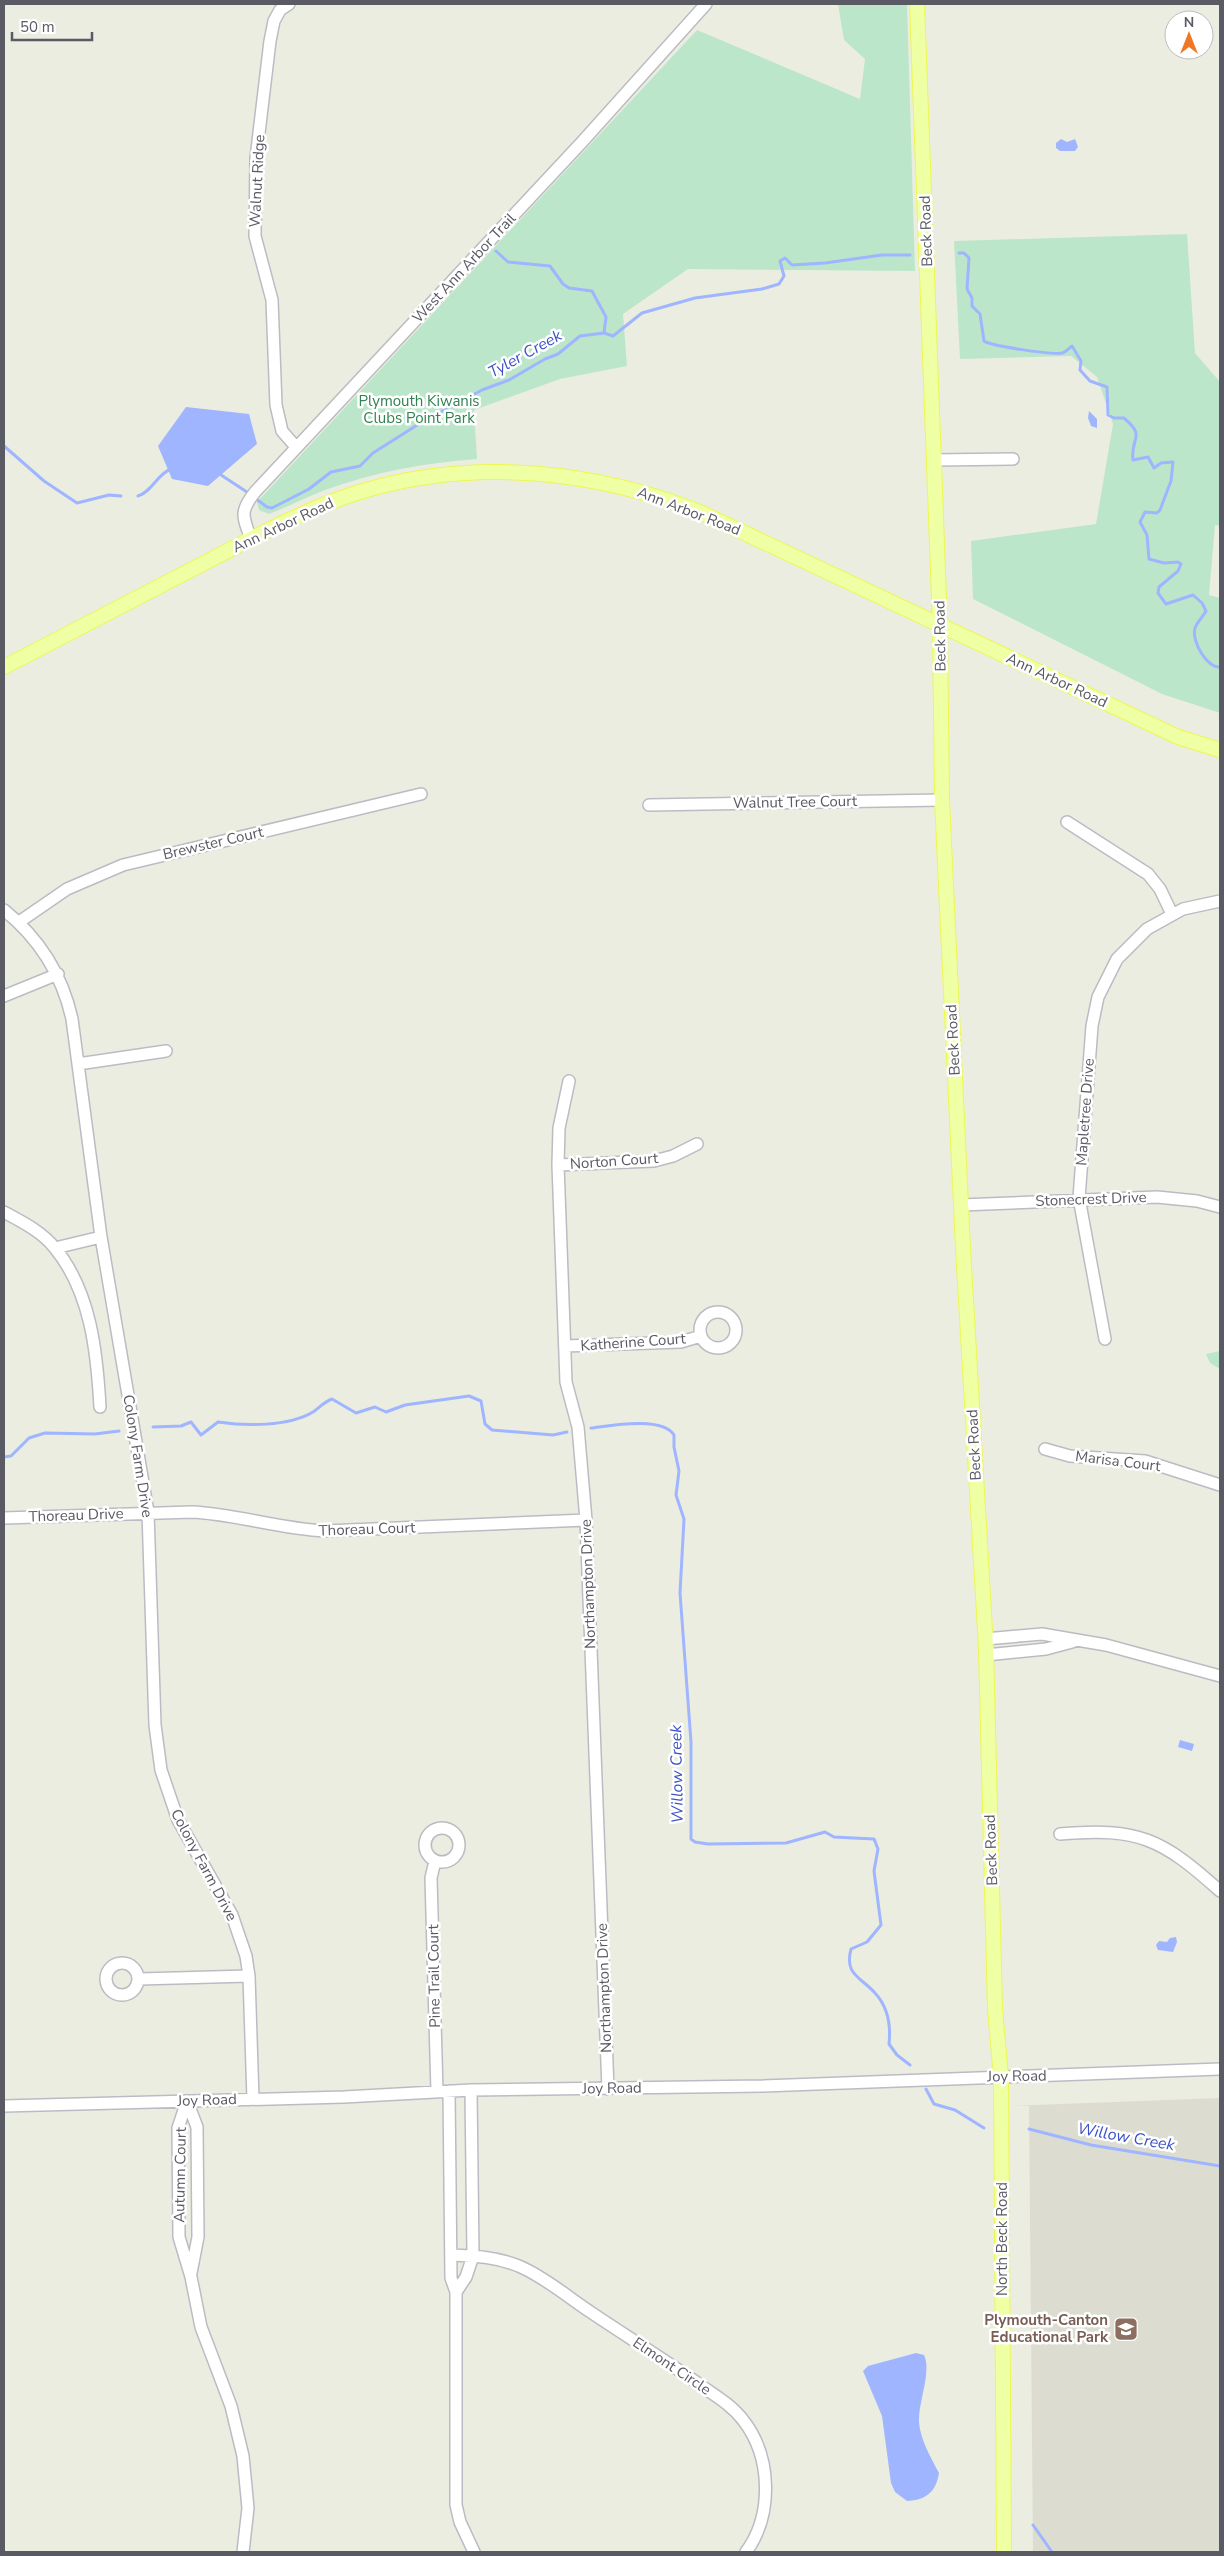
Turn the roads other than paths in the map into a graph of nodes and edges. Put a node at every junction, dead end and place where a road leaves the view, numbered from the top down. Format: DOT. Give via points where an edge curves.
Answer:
graph roads {
  1 [pos="289,4"];
  2 [pos="706,4"];
  3 [pos="917,4"];
  4 [pos="296,448"];
  5 [pos="1013,458"];
  6 [pos="934,460"];
  7 [pos="252,539"];
  8 [pos="940,626"];
  9 [pos="4,666"];
  10 [pos="1220,750"];
  11 [pos="421,794"];
  12 [pos="942,800"];
  13 [pos="649,805"];
  14 [pos="1066,822"];
  15 [pos="1220,901"];
  16 [pos="4,910"];
  17 [pos="1172,914"];
  18 [pos="19,922"];
  19 [pos="58,974"];
  20 [pos="4,996"];
  21 [pos="166,1051"];
  22 [pos="78,1064"];
  23 [pos="569,1081"];
  24 [pos="697,1144"];
  25 [pos="558,1165"];
  26 [pos="1079,1198"];
  27 [pos="961,1205"];
  28 [pos="1220,1207"];
  29 [pos="4,1212"];
  30 [pos="101,1237"];
  31 [pos="55,1248"];
  32 [pos="701,1336"];
  33 [pos="1105,1339"];
  34 [pos="565,1346"];
  35 [pos="100,1408"];
  36 [pos="1045,1449"];
  37 [pos="1220,1485"];
  38 [pos="148,1512"];
  39 [pos="4,1518"];
  40 [pos="586,1520"];
  41 [pos="985,1639"];
  42 [pos="1077,1641"];
  43 [pos="986,1655"];
  44 [pos="1220,1676"];
  45 [pos="1060,1834"];
  46 [pos="435,1861"];
  47 [pos="1220,1891"];
  48 [pos="249,1976"];
  49 [pos="139,1979"];
  50 [pos="1220,2069"];
  51 [pos="1001,2077"];
  52 [pos="608,2089"];
  53 [pos="471,2090"];
  54 [pos="443,2091"];
  55 [pos="253,2099"];
  56 [pos="187,2101"];
  57 [pos="4,2106"];
  58 [pos="450,2161"];
  59 [pos="472,2161"];
  60 [pos="451,2209"];
  61 [pos="473,2209"];
  62 [pos="451,2255"];
  63 [pos="473,2256"];
  64 [pos="191,2277"];
  65 [pos="456,2292"];
  66 [pos="243,2552"];
  67 [pos="474,2552"];
  68 [pos="746,2552"];
  69 [pos="1004,2552"];
  1 -- 4 [label="street, Walnut Ridge" via="280,10 274,21 270,41 256,158 255,236 272,300 276,405 282,431"];
  2 -- 4 [label="street, West Ann Arbor Trail" via="582,142"];
  3 -- 6 [label="main road, Beck Road"];
  4 -- 7 [label="street, West Ann Arbor Trail" via="252,496 243,513"];
  5 -- 6 [label="street"];
  6 -- 8 [label="main road, Beck Road"];
  7 -- 8 [label="main road, Ann Arbor Road" via="316,508 387,484 472,473 554,475 641,491 670,500"];
  7 -- 9 [label="main road, Ann Arbor Road"];
  8 -- 10 [label="main road, Ann Arbor Road" via="1178,737"];
  8 -- 12 [label="main road, Beck Road"];
  11 -- 18 [label="street, Brewster Court" via="122,865 67,889"];
  12 -- 13 [label="street, Walnut Tree Court"];
  12 -- 27 [label="main road, Beck Road"];
  14 -- 17 [label="street" via="1148,874 1160,889"];
  15 -- 17 [label="street, Mapletree Drive"];
  16 -- 18 [label="street, Colony Farm Drive"];
  17 -- 26 [label="street, Mapletree Drive" via="1147,929 1124,949 1108,973 1098,997 1092,1026"];
  18 -- 19 [label="street, Colony Farm Drive" via="41,946"];
  19 -- 20 [label="street"];
  19 -- 22 [label="street, Colony Farm Drive" via="70,1010"];
  21 -- 22 [label="street"];
  22 -- 30 [label="street, Colony Farm Drive"];
  23 -- 25 [label="street, Northampton Drive" via="559,1128"];
  24 -- 25 [label="street, Norton Court" via="654,1161"];
  25 -- 34 [label="street, Northampton Drive"];
  26 -- 27 [label="street, Stonecrest Drive"];
  26 -- 28 [label="street, Stonecrest Drive" via="1172,1197"];
  26 -- 33 [label="street, Mapletree Drive"];
  27 -- 41 [label="main road, Beck Road"];
  29 -- 31 [label="street" via="28,1225"];
  30 -- 31 [label="street"];
  30 -- 38 [label="street, Colony Farm Drive"];
  31 -- 35 [label="street" via="74,1280 90,1324"];
  32 -- 34 [label="street, Katherine Court" via="681,1342"];
  34 -- 40 [label="street, Northampton Drive" via="566,1382 578,1426"];
  36 -- 37 [label="street, Marisa Court" via="1070,1456 1145,1461"];
  38 -- 39 [label="street, Thoreau Drive"];
  38 -- 40 [label="street, Thoreau Court" via="214,1513 286,1528 324,1531"];
  38 -- 48 [label="street, Colony Farm Drive" via="155,1725 161,1770 178,1820 232,1915"];
  40 -- 52 [label="street, Northampton Drive"];
  41 -- 42 [label="street" via="1042,1634"];
  41 -- 43 [label="main road, Beck Road"];
  42 -- 43 [label="street" via="1046,1649"];
  42 -- 44 [label="street" via="1106,1645"];
  43 -- 51 [label="main road, Beck Road" via="995,1999"];
  45 -- 47 [label="street" via="1098,1830 1146,1839 1170,1850"];
  46 -- 54 [label="street, Pine Trail Court" via="431,1878"];
  48 -- 49 [label="street"];
  48 -- 55 [label="street, Colony Farm Drive"];
  50 -- 51 [label="street, Joy Road"];
  51 -- 52 [label="street, Joy Road"];
  51 -- 69 [label="main road, North Beck Road"];
  52 -- 53 [label="street, Joy Road"];
  53 -- 54 [label="street, Joy Road"];
  53 -- 59 [label="street"];
  54 -- 55 [label="street, Joy Road"];
  54 -- 58 [label="street"];
  55 -- 56 [label="street, Joy Road"];
  56 -- 57 [label="street, Joy Road"];
  56 -- 64 [label="street, Autumn Court" via="197,2127 198,2237"];
  56 -- 64 [label="street, Autumn Court" via="178,2128 179,2237"];
  58 -- 59 [label="street"];
  58 -- 60 [label="street"];
  59 -- 61 [label="street"];
  60 -- 61 [label="street"];
  60 -- 62 [label="street"];
  61 -- 63 [label="street"];
  62 -- 63 [label="street, Elmont Circle"];
  62 -- 65 [label="street" via="451,2278"];
  63 -- 65 [label="street" via="466,2277"];
  63 -- 68 [label="street, Elmont Circle" via="487,2256 523,2268 686,2376 744,2420 764,2466 765,2484 761,2523"];
  64 -- 66 [label="street, Autumn Court" via="201,2327 231,2406 243,2456 248,2508"];
  65 -- 67 [label="street" via="456,2505"];
}
